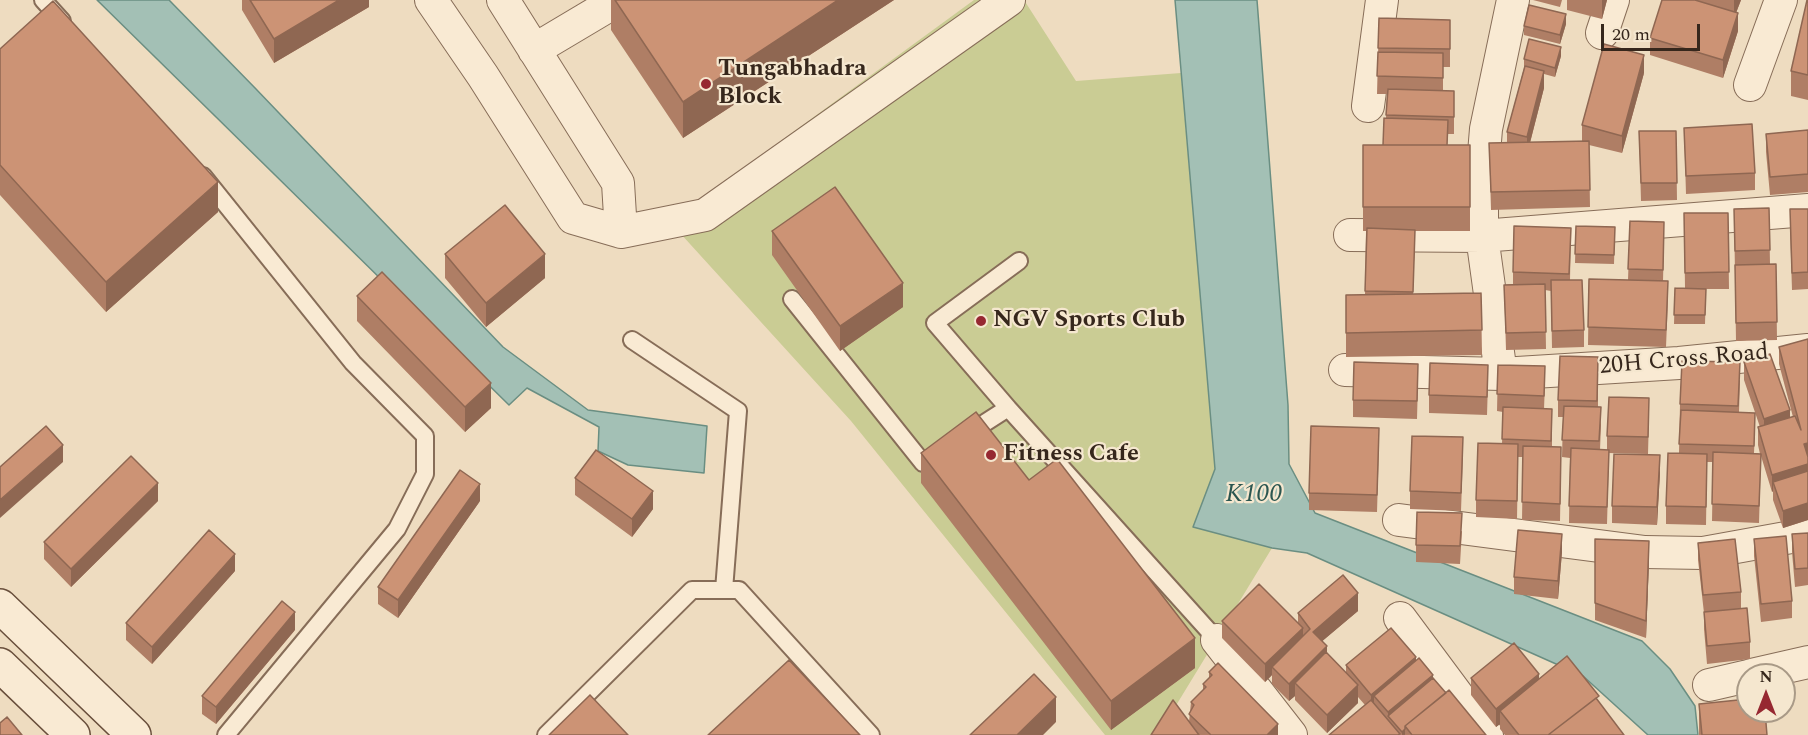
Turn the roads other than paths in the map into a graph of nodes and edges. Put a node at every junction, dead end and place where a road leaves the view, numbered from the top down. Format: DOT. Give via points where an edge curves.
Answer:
graph roads {
  1 [pos="43,0"];
  2 [pos="431,0"];
  3 [pos="503,0"];
  4 [pos="1009,0"];
  5 [pos="1382,0"];
  6 [pos="1513,0"];
  7 [pos="1613,0"];
  8 [pos="1781,0"];
  9 [pos="613,3"];
  10 [pos="1602,33"];
  11 [pos="75,35"];
  12 [pos="534,50"];
  13 [pos="1750,85"];
  14 [pos="1368,106"];
  15 [pos="193,165"];
  16 [pos="1808,210"];
  17 [pos="621,232"];
  18 [pos="1350,235"];
  19 [pos="1482,236"];
  20 [pos="1019,261"];
  21 [pos="792,299"];
  22 [pos="632,340"];
  23 [pos="1808,350"];
  24 [pos="1345,370"];
  25 [pos="1501,374"];
  26 [pos="1008,408"];
  27 [pos="1399,520"];
  28 [pos="1808,534"];
  29 [pos="724,590"];
  30 [pos="0,606"];
  31 [pos="1400,618"];
  32 [pos="1217,640"];
  33 [pos="0,664"];
  34 [pos="1736,678"];
  35 [pos="1709,684"];
  36 [pos="584,698"];
  37 [pos="597,713"];
  38 [pos="73,735"];
  39 [pos="134,735"];
  40 [pos="226,735"];
  41 [pos="546,735"];
  42 [pos="871,735"];
  43 [pos="1291,735"];
  44 [pos="1487,735"];
  1 -- 11 [label="lane"];
  2 -- 17 [label="street" via="573,218"];
  3 -- 12 [label="street"];
  4 -- 17 [label="street" via="705,215"];
  5 -- 14 [label="street"];
  6 -- 19 [label="street" via="1486,129"];
  7 -- 10 [label="street"];
  8 -- 13 [label="street"];
  9 -- 12 [label="street"];
  12 -- 17 [label="street" via="618,183"];
  15 -- 40 [label="lane" via="353,363 425,436 425,474 397,529"];
  16 -- 19 [label="street"];
  18 -- 19 [label="street"];
  19 -- 25 [label="street"];
  20 -- 26 [label="lane" via="935,323"];
  21 -- 26 [label="lane" via="923,464"];
  22 -- 29 [label="lane" via="738,411"];
  23 -- 25 [label="street, 20H Cross Road"];
  24 -- 25 [label="street, 20H Cross Road"];
  26 -- 32 [label="lane"];
  27 -- 28 [label="street" via="1645,552 1703,553"];
  29 -- 36 [label="lane" via="693,590"];
  29 -- 42 [label="lane" via="739,590"];
  30 -- 39 [label="main road"];
  31 -- 44 [label="street"];
  32 -- 43 [label="street"];
  33 -- 38 [label="main road"];
  34 -- 35 [label="street"];
  36 -- 37 [label="lane"];
  36 -- 41 [label="lane"];
}
